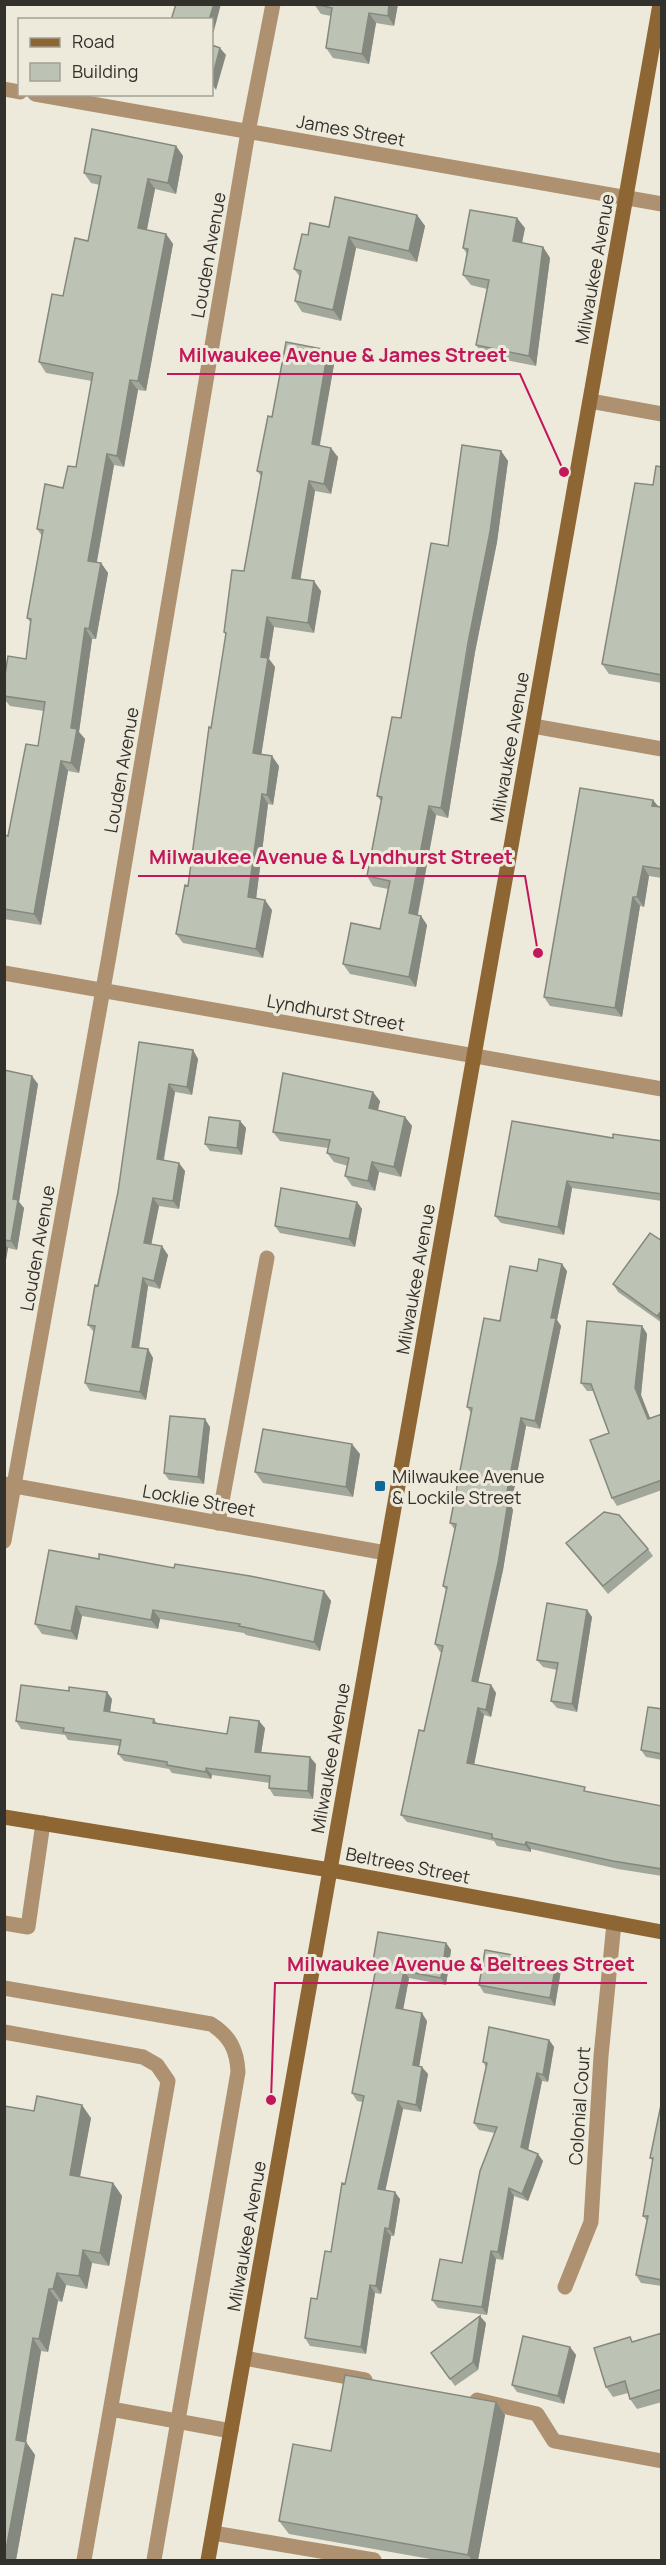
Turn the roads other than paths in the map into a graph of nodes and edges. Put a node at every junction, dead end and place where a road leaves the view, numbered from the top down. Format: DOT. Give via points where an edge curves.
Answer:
graph roads {
  1 [pos="273,4"];
  2 [pos="660,4"];
  3 [pos="45,96"];
  4 [pos="248,132"];
  5 [pos="626,197"];
  6 [pos="662,204"];
  7 [pos="590,401"];
  8 [pos="662,414"];
  9 [pos="533,726"];
  10 [pos="662,749"];
  11 [pos="4,974"];
  12 [pos="103,992"];
  13 [pos="474,1055"];
  14 [pos="662,1089"];
  15 [pos="267,1258"];
  16 [pos="9,1485"];
  17 [pos="218,1523"];
  18 [pos="4,1541"];
  19 [pos="386,1553"];
  20 [pos="4,1817"];
  21 [pos="43,1823"];
  22 [pos="330,1870"];
  23 [pos="4,1923"];
  24 [pos="614,1923"];
  25 [pos="662,1932"];
  26 [pos="4,1988"];
  27 [pos="4,2032"];
  28 [pos="565,2287"];
  29 [pos="244,2358"];
  30 [pos="382,2383"];
  31 [pos="461,2397"];
  32 [pos="111,2409"];
  33 [pos="178,2422"];
  34 [pos="231,2431"];
  35 [pos="662,2461"];
  36 [pos="213,2533"];
  37 [pos="84,2560"];
  38 [pos="154,2560"];
  39 [pos="208,2560"];
  40 [pos="374,2560"];
  1 -- 4 [label="street, Louden Avenue"];
  2 -- 5 [label="street, Milwaukee Avenue"];
  3 -- 4 [label="street, James Street"];
  4 -- 5 [label="street, James Street"];
  4 -- 12 [label="street, Louden Avenue"];
  5 -- 6 [label="street, James Street"];
  5 -- 7 [label="street, Milwaukee Avenue"];
  7 -- 8 [label="street"];
  7 -- 9 [label="street, Milwaukee Avenue"];
  9 -- 10 [label="street"];
  9 -- 13 [label="street, Milwaukee Avenue"];
  11 -- 12 [label="street, Lyndhurst Street"];
  12 -- 13 [label="street, Lyndhurst Street"];
  12 -- 16 [label="street, Louden Avenue"];
  13 -- 14 [label="street, Lyndhurst Street"];
  13 -- 19 [label="street, Milwaukee Avenue"];
  15 -- 17 [label="street"];
  16 -- 17 [label="street, Locklie Street"];
  16 -- 18 [label="street, Louden Avenue"];
  17 -- 19 [label="street, Locklie Street"];
  19 -- 22 [label="street, Milwaukee Avenue"];
  20 -- 21 [label="street, Beltrees Street"];
  21 -- 22 [label="street, Beltrees Street"];
  21 -- 23 [label="street" via="28,1927"];
  22 -- 24 [label="street, Beltrees Street"];
  22 -- 29 [label="street, Milwaukee Avenue"];
  24 -- 25 [label="street, Beltrees Street"];
  24 -- 28 [label="street, Colonial Court" via="591,2222"];
  26 -- 33 [label="street" via="211,2025 232,2044 238,2072"];
  27 -- 32 [label="street" via="143,2057 157,2065 168,2081"];
  29 -- 30 [label="street"];
  29 -- 34 [label="street, Milwaukee Avenue"];
  31 -- 35 [label="street" via="537,2414 554,2441"];
  32 -- 33 [label="street"];
  32 -- 37 [label="street"];
  33 -- 34 [label="street"];
  33 -- 38 [label="street"];
  34 -- 36 [label="street, Milwaukee Avenue"];
  36 -- 39 [label="street, Milwaukee Avenue"];
  36 -- 40 [label="street"];
}
